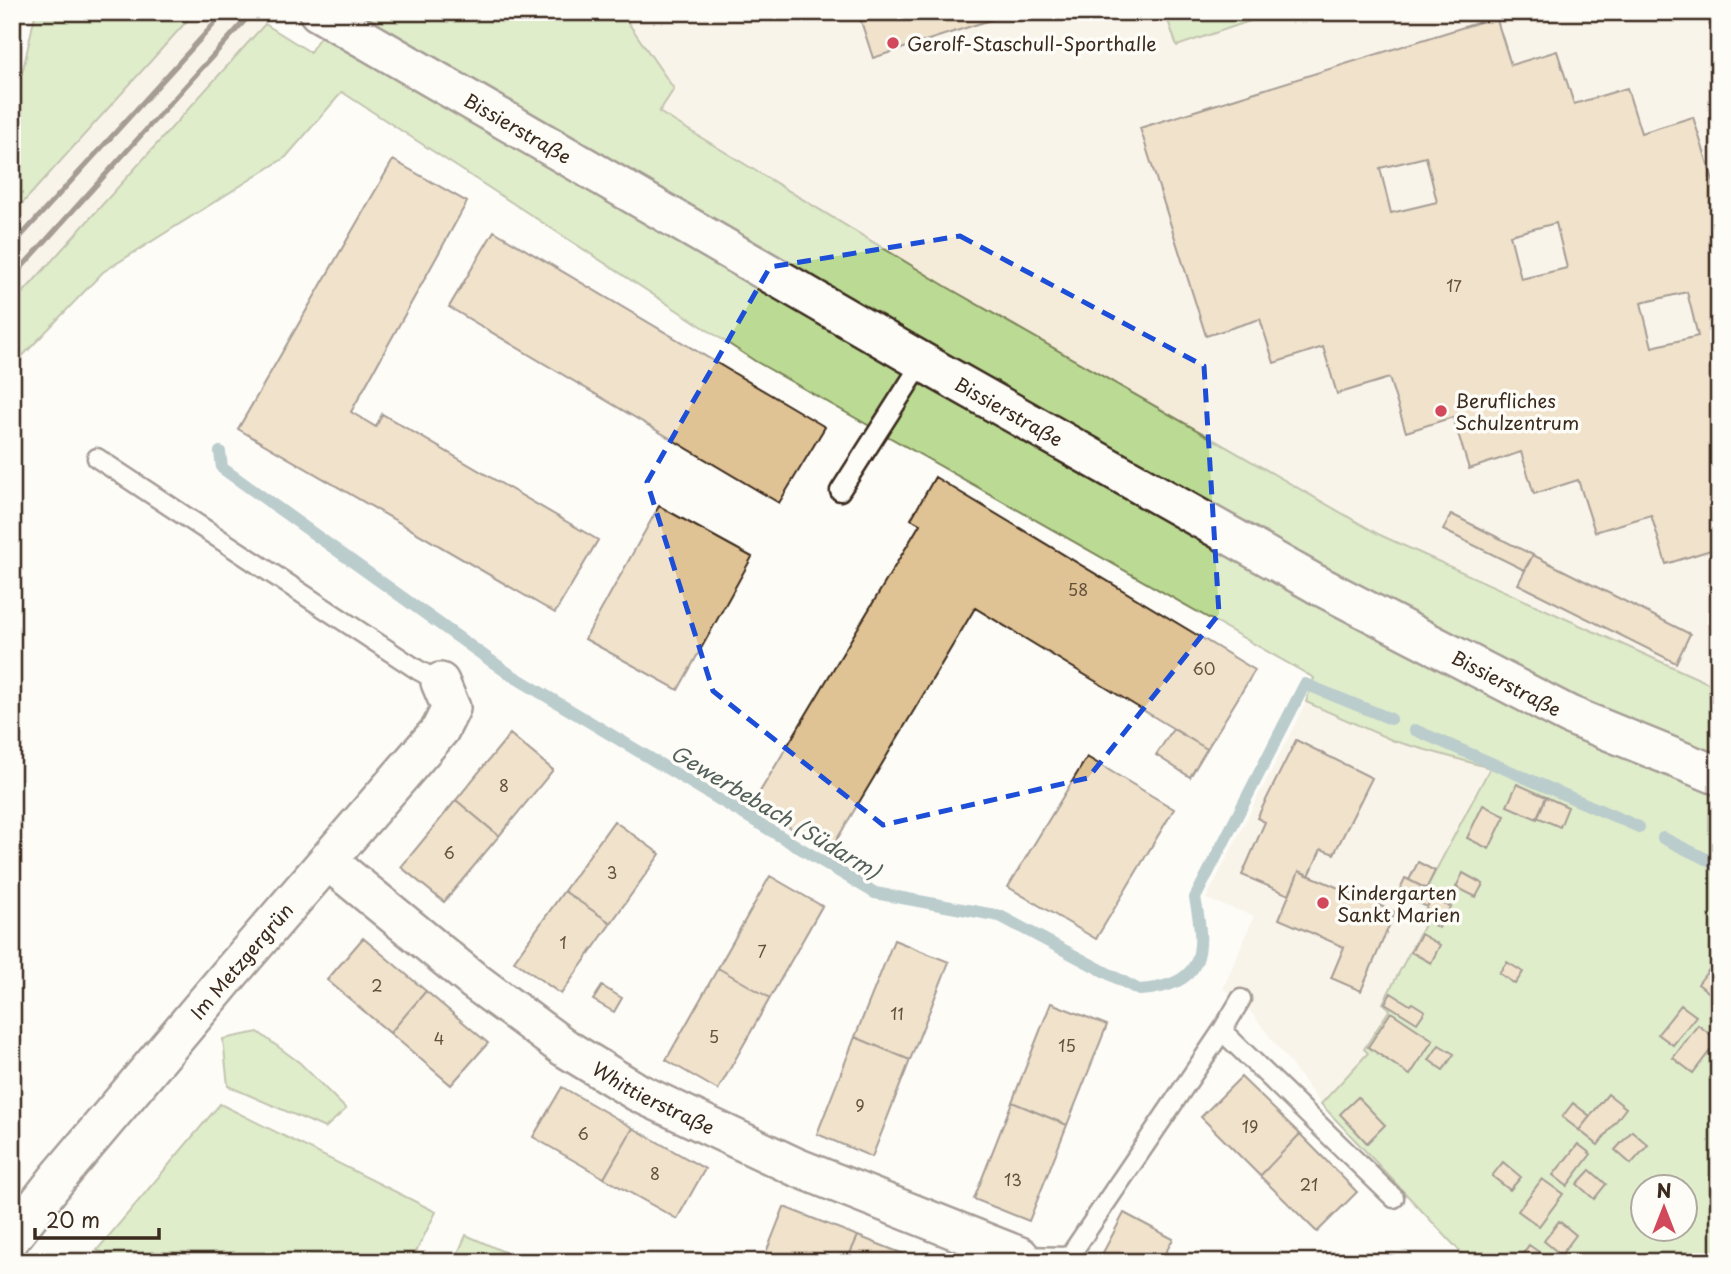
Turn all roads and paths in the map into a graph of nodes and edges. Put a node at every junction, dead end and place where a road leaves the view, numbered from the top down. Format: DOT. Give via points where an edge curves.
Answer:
graph roads {
  1 [pos="325,16"];
  2 [pos="923,361"];
  3 [pos="96,458"];
  4 [pos="840,491"];
  5 [pos="440,682"];
  6 [pos="1719,776"];
  7 [pos="328,861"];
  8 [pos="1241,999"];
  9 [pos="1222,1031"];
  10 [pos="1394,1198"];
  11 [pos="12,1237"];
  12 [pos="1019,1259"];
  1 -- 2 [label="street, Bissierstraße"];
  2 -- 4 [label="lane"];
  2 -- 6 [label="street, Bissierstraße" via="1328,590 1569,715"];
  3 -- 5 [label="lane"];
  5 -- 7 [label="street, Im Metzgergrün" via="451,708 440,730"];
  7 -- 11 [label="street, Im Metzgergrün"];
  7 -- 12 [label="street, Whittierstraße" via="473,980 565,1048 637,1092 796,1167"];
  8 -- 9 [label="lane"];
  9 -- 10 [label="lane"];
  9 -- 12 [label="lane" via="1069,1257"];
}
